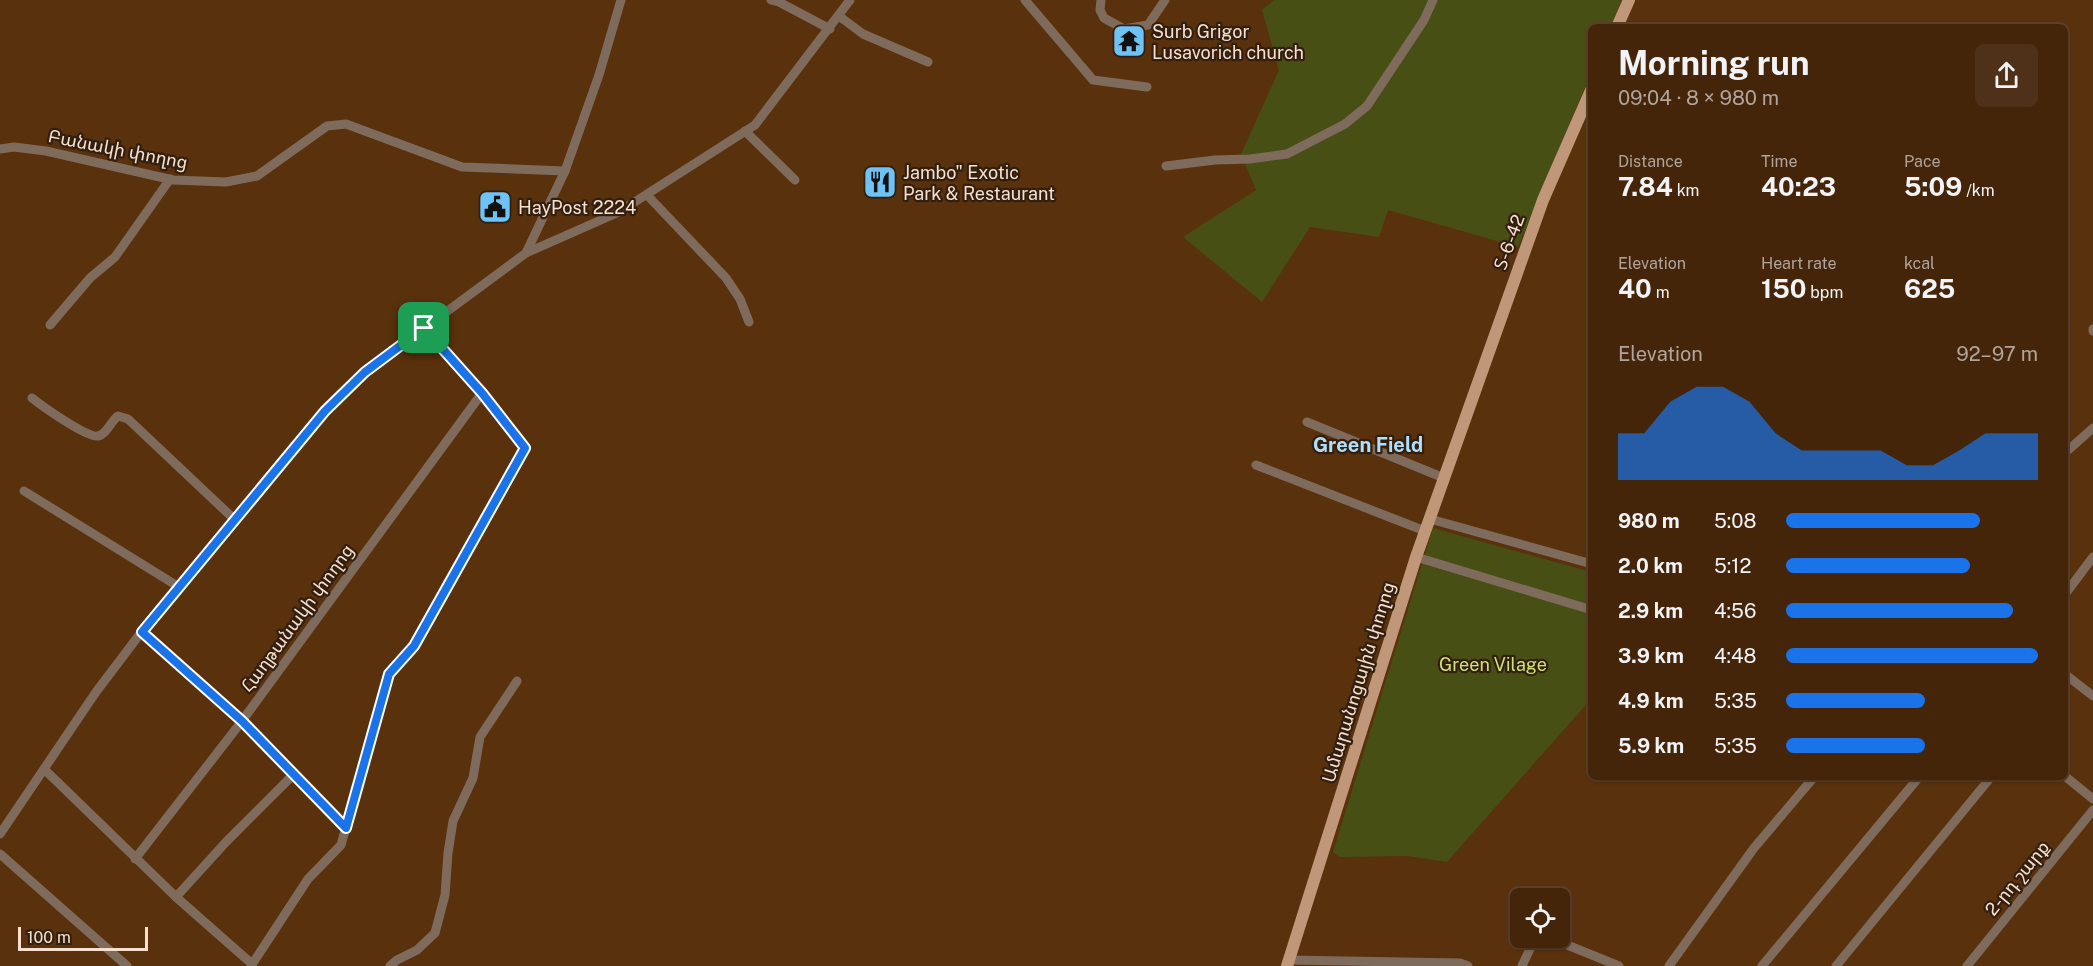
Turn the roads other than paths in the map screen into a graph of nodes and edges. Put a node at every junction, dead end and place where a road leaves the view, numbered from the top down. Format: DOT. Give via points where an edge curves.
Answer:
graph roads {
  1 [pos="621,0"];
  2 [pos="771,0"];
  3 [pos="850,0"];
  4 [pos="1025,0"];
  5 [pos="1101,0"];
  6 [pos="1165,0"];
  7 [pos="1433,0"];
  8 [pos="1629,0"];
  9 [pos="839,16"];
  10 [pos="1618,24"];
  11 [pos="830,29"];
  12 [pos="928,62"];
  13 [pos="1147,87"];
  14 [pos="1588,97"];
  15 [pos="745,131"];
  16 [pos="0,149"];
  17 [pos="1166,166"];
  18 [pos="565,171"];
  19 [pos="170,179"];
  20 [pos="795,180"];
  21 [pos="646,195"];
  22 [pos="526,253"];
  23 [pos="749,322"];
  24 [pos="50,325"];
  25 [pos="424,328"];
  26 [pos="482,393"];
  27 [pos="32,398"];
  28 [pos="1468,411"];
  29 [pos="1307,422"];
  30 [pos="2093,428"];
  31 [pos="2068,450"];
  32 [pos="1256,465"];
  33 [pos="1444,478"];
  34 [pos="24,491"];
  35 [pos="1430,519"];
  36 [pos="235,520"];
  37 [pos="1425,531"];
  38 [pos="1416,557"];
  39 [pos="2093,557"];
  40 [pos="1588,563"];
  41 [pos="179,587"];
  42 [pos="2068,590"];
  43 [pos="1588,609"];
  44 [pos="142,632"];
  45 [pos="2068,677"];
  46 [pos="517,681"];
  47 [pos="2093,696"];
  48 [pos="242,721"];
  49 [pos="44,770"];
  50 [pos="293,775"];
  51 [pos="2068,779"];
  52 [pos="1811,780"];
  53 [pos="1917,780"];
  54 [pos="1989,780"];
  55 [pos="2093,799"];
  56 [pos="2093,810"];
  57 [pos="346,828"];
  58 [pos="0,834"];
  59 [pos="0,854"];
  60 [pos="135,859"];
  61 [pos="176,897"];
  62 [pos="1570,946"];
  63 [pos="1530,948"];
  64 [pos="1288,963"];
  65 [pos="252,965"];
  66 [pos="126,966"];
  67 [pos="390,966"];
  68 [pos="1468,966"];
  69 [pos="1522,966"];
  70 [pos="1619,966"];
  71 [pos="1669,966"];
  72 [pos="1762,966"];
  73 [pos="1836,966"];
  74 [pos="1967,966"];
  1 -- 18 [label="street"];
  2 -- 11 [label="street"];
  3 -- 9 [label="street"];
  4 -- 13 [label="street" via="1093,81"];
  5 -- 6 [label="street" via="1104,18 1124,29 1148,25"];
  7 -- 17 [label="street" via="1373,97 1345,124 1287,154"];
  8 -- 10 [label="main road"];
  9 -- 11 [label="street"];
  9 -- 12 [label="street" via="863,34"];
  11 -- 15 [label="street" via="755,125"];
  14 -- 28 [label="main road, Տ-6-42 / Տ-6-42" via="1543,200"];
  15 -- 20 [label="street"];
  15 -- 21 [label="street"];
  16 -- 19 [label="street, Բանակի փողոց" via="46,151"];
  18 -- 19 [label="street, Բանակի փողոց" via="462,167 346,124 327,126 257,176 226,182"];
  18 -- 22 [label="street"];
  19 -- 24 [label="street" via="116,257 90,278"];
  21 -- 22 [label="street" via="619,212"];
  21 -- 23 [label="street" via="726,278"];
  22 -- 25 [label="street"];
  25 -- 26 [label="street"];
  25 -- 36 [label="street" via="365,372 325,411"];
  26 -- 48 [label="street, Հաղթանակի փողոց"];
  26 -- 57 [label="street" via="525,448 414,646 389,674"];
  27 -- 36 [label="street" via="93,435 104,433 118,416 128,419"];
  28 -- 33 [label="main road, Ամարանոցային փողոց / Տ-6-42"];
  29 -- 33 [label="street"];
  30 -- 31 [label="street"];
  32 -- 37 [label="street"];
  33 -- 35 [label="main road, Ամարանոցային փողոց / Տ-6-42"];
  34 -- 41 [label="street"];
  35 -- 37 [label="main road, Ամարանոցային փողոց / Տ-6-42"];
  35 -- 40 [label="street"];
  36 -- 41 [label="street"];
  37 -- 38 [label="main road, Ամարանոցային փողոց / Տ-6-42"];
  38 -- 43 [label="street"];
  38 -- 64 [label="main road, Ամարանոցային փողոց / Տ-6-42"];
  39 -- 42 [label="street"];
  41 -- 44 [label="street"];
  44 -- 48 [label="street"];
  44 -- 49 [label="street"];
  45 -- 47 [label="street"];
  46 -- 67 [label="street" via="480,736 473,778 453,821 445,895 435,933 417,950"];
  48 -- 50 [label="street"];
  48 -- 60 [label="street, Հաղթանակի փողոց"];
  49 -- 58 [label="street"];
  49 -- 60 [label="street"];
  50 -- 57 [label="street"];
  50 -- 61 [label="street"];
  51 -- 55 [label="street"];
  52 -- 71 [label="street" via="1754,848"];
  53 -- 72 [label="street"];
  54 -- 73 [label="street"];
  56 -- 74 [label="street, 2-րդ շարք"];
  57 -- 65 [label="street" via="341,845 308,879"];
  59 -- 66 [label="street"];
  60 -- 61 [label="street"];
  61 -- 65 [label="street"];
  62 -- 70 [label="street"];
  63 -- 69 [label="street"];
  64 -- 68 [label="street"];
}
